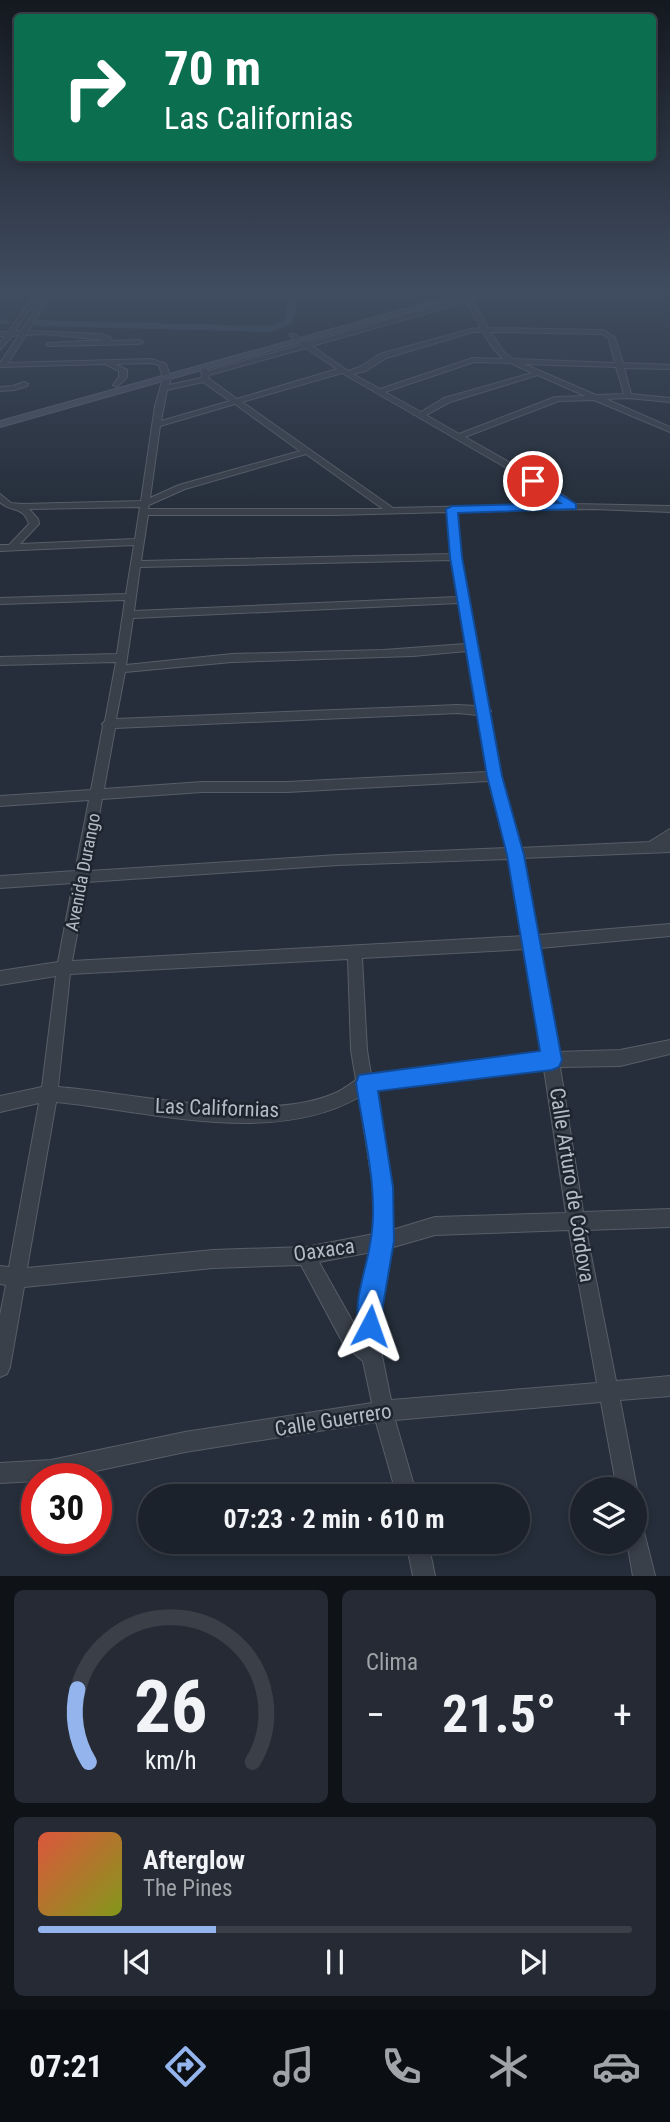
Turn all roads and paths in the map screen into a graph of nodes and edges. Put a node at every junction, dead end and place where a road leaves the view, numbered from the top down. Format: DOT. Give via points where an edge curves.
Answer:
graph roads {
  1 [pos="621,365"];
  2 [pos="111,366"];
  3 [pos="162,366"];
  4 [pos="212,366"];
  5 [pos="228,366"];
  6 [pos="336,366"];
  7 [pos="368,366"];
  8 [pos="451,366"];
  9 [pos="520,366"];
  10 [pos="568,366"];
  11 [pos="634,366"];
  12 [pos="670,367"];
  13 [pos="345,372"];
  14 [pos="204,374"];
  15 [pos="537,374"];
  16 [pos="166,379"];
  17 [pos="117,385"];
  18 [pos="380,391"];
  19 [pos="628,396"];
  20 [pos="589,397"];
  21 [pos="670,400"];
  22 [pos="236,401"];
  23 [pos="421,415"];
  24 [pos="0,416"];
  25 [pos="0,424"];
  26 [pos="158,425"];
  27 [pos="670,430"];
  28 [pos="459,438"];
  29 [pos="308,450"];
  30 [pos="0,497"];
  31 [pos="572,506"];
  32 [pos="22,507"];
  33 [pos="144,508"];
  34 [pos="389,509"];
  35 [pos="452,509"];
  36 [pos="670,509"];
  37 [pos="140,542"];
  38 [pos="5,548"];
  39 [pos="456,557"];
  40 [pos="137,564"];
  41 [pos="130,597"];
  42 [pos="465,600"];
  43 [pos="0,601"];
  44 [pos="128,615"];
  45 [pos="473,646"];
  46 [pos="0,660"];
  47 [pos="121,664"];
  48 [pos="485,711"];
  49 [pos="108,724"];
  50 [pos="494,776"];
  51 [pos="98,792"];
  52 [pos="0,801"];
  53 [pos="670,834"];
  54 [pos="670,847"];
  55 [pos="650,848"];
  56 [pos="515,855"];
  57 [pos="82,876"];
  58 [pos="0,882"];
  59 [pos="670,930"];
  60 [pos="531,942"];
  61 [pos="355,952"];
  62 [pos="64,968"];
  63 [pos="0,978"];
  64 [pos="670,1047"];
  65 [pos="552,1060"];
  66 [pos="367,1083"];
  67 [pos="49,1094"];
  68 [pos="0,1104"];
  69 [pos="670,1218"];
  70 [pos="576,1221"];
  71 [pos="383,1241"];
  72 [pos="306,1256"];
  73 [pos="9,1276"];
  74 [pos="372,1356"];
  75 [pos="0,1367"];
  76 [pos="670,1387"];
  77 [pos="607,1393"];
  78 [pos="383,1411"];
  79 [pos="0,1473"];
  80 [pos="624,1477"];
  81 [pos="404,1484"];
  82 [pos="419,1554"];
  83 [pos="640,1554"];
  84 [pos="424,1576"];
  85 [pos="644,1576"];
  1 -- 19 [label="street"];
  2 -- 17 [label="street" via="123,370"];
  3 -- 16 [label="street"];
  4 -- 16 [label="main road"];
  5 -- 14 [label="main road"];
  6 -- 13 [label="street"];
  7 -- 13 [label="street"];
  8 -- 18 [label="street"];
  9 -- 15 [label="street"];
  10 -- 15 [label="street"];
  11 -- 12 [label="street"];
  13 -- 18 [label="street"];
  13 -- 22 [label="street"];
  14 -- 16 [label="main road"];
  14 -- 22 [label="street"];
  15 -- 20 [label="street"];
  15 -- 23 [label="street" via="447,400"];
  16 -- 17 [label="main road"];
  16 -- 25 [label="main road"];
  16 -- 26 [label="street, Avenida Durango"];
  17 -- 24 [label="main road"];
  18 -- 23 [label="street"];
  19 -- 20 [label="street"];
  19 -- 21 [label="street"];
  20 -- 27 [label="street"];
  20 -- 28 [label="street" via="549,401"];
  22 -- 26 [label="street"];
  22 -- 29 [label="street"];
  23 -- 28 [label="street"];
  26 -- 33 [label="street, Avenida Durango"];
  28 -- 31 [label="street"];
  29 -- 33 [label="street" via="182,487"];
  29 -- 34 [label="street"];
  30 -- 32 [label="street" via="8,505"];
  31 -- 35 [label="street"];
  31 -- 36 [label="street"];
  32 -- 33 [label="street"];
  32 -- 38 [label="street" via="34,524"];
  33 -- 34 [label="street"];
  33 -- 37 [label="street, Avenida Durango"];
  34 -- 35 [label="street"];
  35 -- 39 [label="street, Calle Arturo de Córdova"];
  37 -- 38 [label="street"];
  37 -- 40 [label="street, Avenida Durango"];
  39 -- 40 [label="street"];
  39 -- 42 [label="street, Calle Arturo de Córdova"];
  40 -- 41 [label="street, Avenida Durango"];
  41 -- 43 [label="street"];
  41 -- 44 [label="street, Avenida Durango"];
  42 -- 44 [label="street"];
  42 -- 45 [label="street, Calle Arturo de Córdova"];
  44 -- 47 [label="street, Avenida Durango"];
  45 -- 47 [label="street" via="414,655"];
  45 -- 48 [label="street, Calle Arturo de Córdova"];
  46 -- 47 [label="street"];
  47 -- 49 [label="street, Avenida Durango"];
  48 -- 49 [label="street"];
  48 -- 50 [label="street, Calle Arturo de Córdova"];
  49 -- 51 [label="street, Avenida Durango"];
  50 -- 51 [label="street"];
  50 -- 56 [label="street, Calle Arturo de Córdova"];
  51 -- 52 [label="street"];
  51 -- 57 [label="street, Avenida Durango"];
  53 -- 55 [label="street"];
  54 -- 55 [label="street"];
  55 -- 56 [label="street"];
  56 -- 57 [label="street" via="338,860"];
  56 -- 60 [label="street, Calle Arturo de Córdova"];
  57 -- 58 [label="street"];
  57 -- 62 [label="street, Avenida Durango"];
  59 -- 60 [label="street"];
  60 -- 61 [label="street"];
  60 -- 65 [label="street, Calle Arturo de Córdova"];
  61 -- 62 [label="street"];
  61 -- 66 [label="street" via="359,1050"];
  62 -- 63 [label="street"];
  62 -- 67 [label="street, Avenida Durango"];
  64 -- 65 [label="street, Las Californias" via="620,1058"];
  65 -- 66 [label="street, Las Californias"];
  65 -- 70 [label="street, Calle Arturo de Córdova"];
  66 -- 67 [label="street, Las Californias" via="349,1097 287,1112 191,1111"];
  66 -- 71 [label="street" via="382,1187"];
  67 -- 68 [label="street, Las Californias"];
  67 -- 73 [label="street, Avenida Durango"];
  69 -- 70 [label="street, Oaxaca"];
  70 -- 71 [label="street, Oaxaca" via="435,1226"];
  70 -- 77 [label="street, Calle Arturo de Córdova"];
  71 -- 72 [label="street, Oaxaca"];
  71 -- 74 [label="street" via="372,1291"];
  72 -- 73 [label="street, Oaxaca"];
  72 -- 74 [label="street" via="351,1338"];
  73 -- 75 [label="street, Avenida Durango"];
  74 -- 78 [label="street"];
  76 -- 77 [label="street, Calle Guerrero"];
  77 -- 78 [label="street, Calle Guerrero"];
  77 -- 80 [label="street, Calle Arturo de Córdova"];
  78 -- 79 [label="street, Calle Guerrero" via="185,1442 51,1471"];
  78 -- 81 [label="street"];
  82 -- 84 [label="street"];
  83 -- 85 [label="street"];
}
